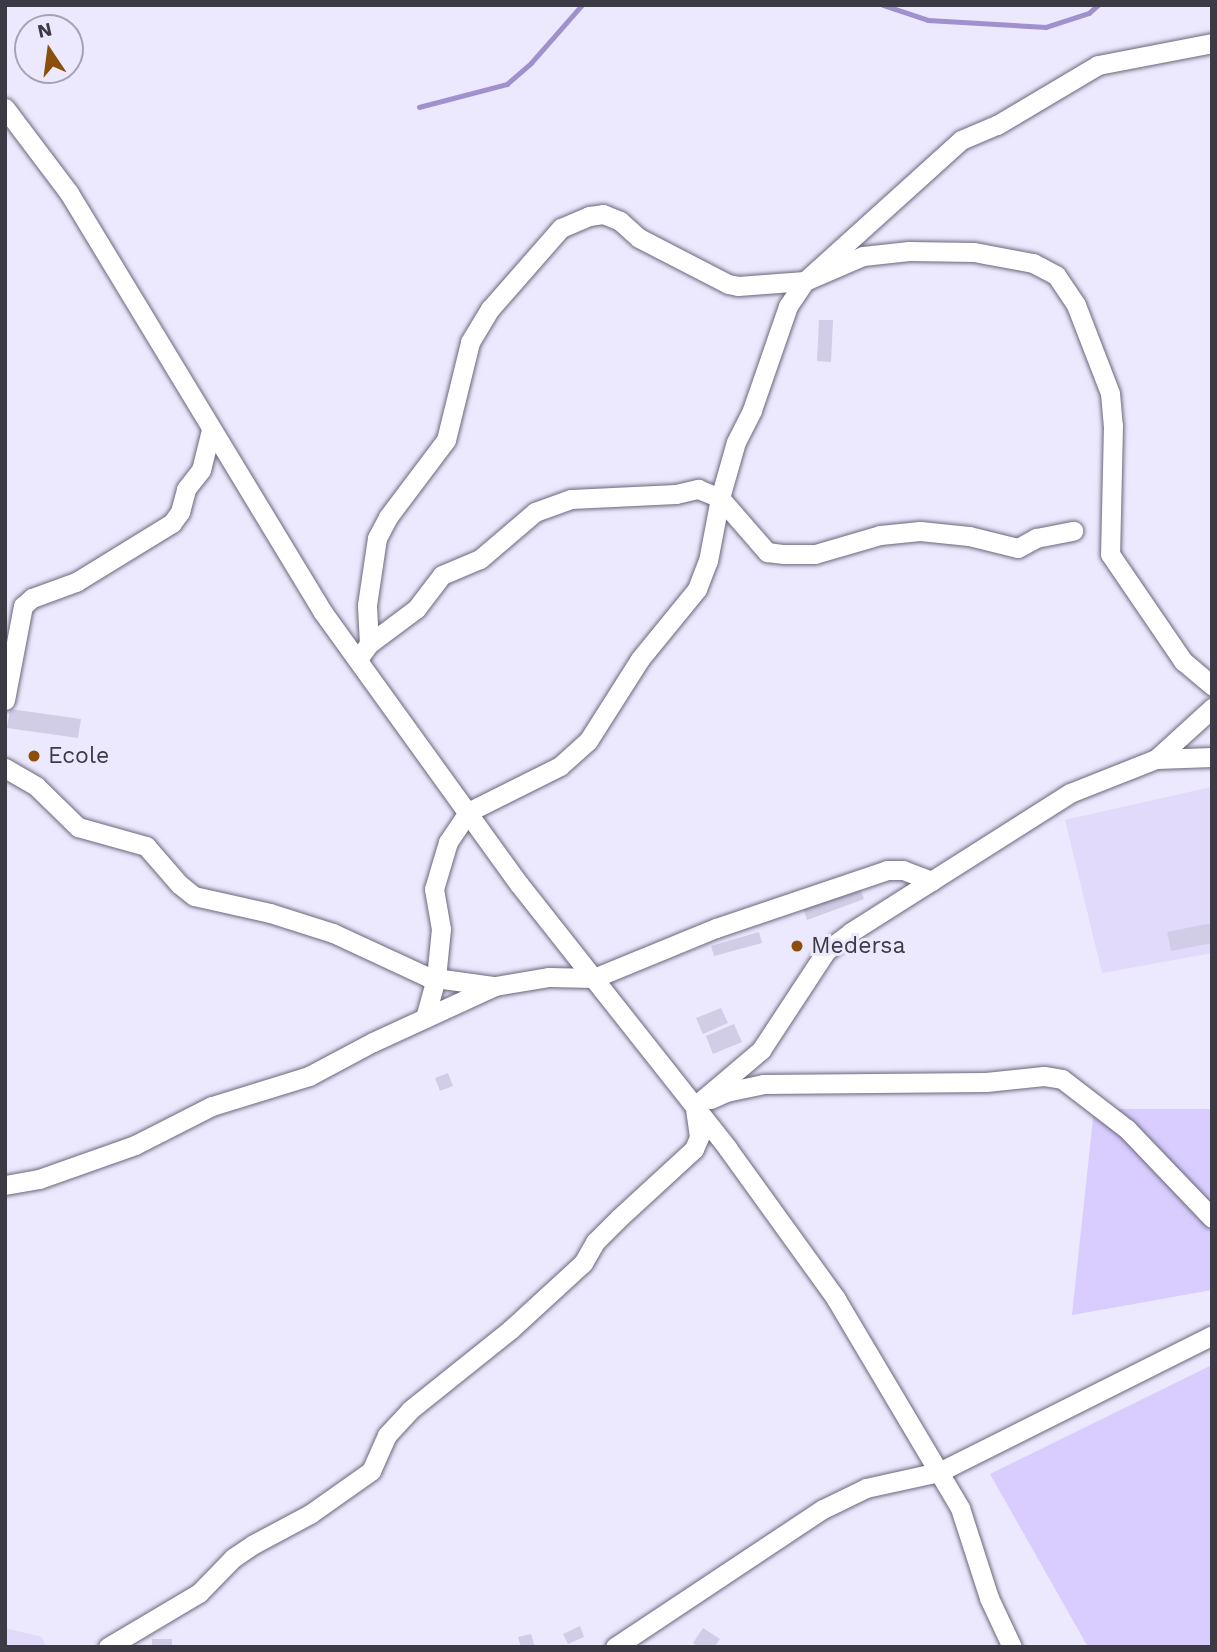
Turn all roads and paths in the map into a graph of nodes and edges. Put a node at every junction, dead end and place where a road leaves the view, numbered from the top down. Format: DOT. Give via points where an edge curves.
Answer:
graph roads {
  1 [pos="1212,43"];
  2 [pos="5,108"];
  3 [pos="806,281"];
  4 [pos="211,430"];
  5 [pos="720,498"];
  6 [pos="1073,531"];
  7 [pos="364,652"];
  8 [pos="1212,685"];
  9 [pos="5,700"];
  10 [pos="1212,708"];
  11 [pos="1212,757"];
  12 [pos="1156,759"];
  13 [pos="5,768"];
  14 [pos="468,812"];
  15 [pos="932,881"];
  16 [pos="436,978"];
  17 [pos="594,978"];
  18 [pos="495,986"];
  19 [pos="425,1018"];
  20 [pos="695,1107"];
  21 [pos="5,1185"];
  22 [pos="1212,1218"];
  23 [pos="1212,1335"];
  24 [pos="939,1472"];
  25 [pos="108,1647"];
  26 [pos="615,1647"];
  27 [pos="1012,1647"];
  1 -- 3 [label="street" via="1098,65 996,125 961,140"];
  2 -- 4 [label="street" via="69,193"];
  3 -- 5 [label="street" via="788,306 752,410 736,442"];
  3 -- 7 [label="street" via="728,284 603,214 561,229 490,309 470,342 446,440 377,538"];
  3 -- 8 [label="street" via="863,256 909,251 974,252 1033,263 1056,275 1076,304 1110,393 1110,554 1183,661"];
  4 -- 7 [label="street" via="323,611"];
  4 -- 9 [label="street" via="201,470 186,489 172,523 76,583 45,592 23,606"];
  5 -- 6 [label="street" via="767,552 784,554 816,554 880,535 920,531 1018,548 1036,538"];
  5 -- 7 [label="street" via="698,489 571,499 535,512 480,559 442,575 416,609"];
  5 -- 14 [label="street" via="708,561 697,589 640,659 588,741 560,766"];
  7 -- 14 [label="street"];
  10 -- 12 [label="street"];
  11 -- 12 [label="street"];
  12 -- 15 [label="street" via="1070,793"];
  13 -- 16 [label="street" via="36,786 78,827 146,846 194,896 333,933"];
  14 -- 16 [label="street" via="448,842 434,888 441,929"];
  14 -- 17 [label="street"];
  15 -- 17 [label="street" via="903,870 887,870 716,928"];
  15 -- 20 [label="street" via="826,951 761,1050"];
  16 -- 18 [label="street"];
  16 -- 19 [label="street"];
  17 -- 18 [label="street" via="549,977"];
  17 -- 20 [label="street"];
  18 -- 19 [label="street"];
  19 -- 21 [label="street" via="309,1076 212,1106 135,1145 39,1179"];
  20 -- 22 [label="street" via="726,1092 763,1084 1062,1079 1127,1129"];
  20 -- 24 [label="street" via="836,1299"];
  20 -- 25 [label="street" via="699,1137 694,1149 595,1242 583,1263 511,1329 410,1410 387,1435 371,1471 310,1514 233,1558 199,1593"];
  23 -- 24 [label="street"];
  24 -- 26 [label="street" via="866,1488 823,1510"];
  24 -- 27 [label="street" via="960,1508 989,1598"];
}
